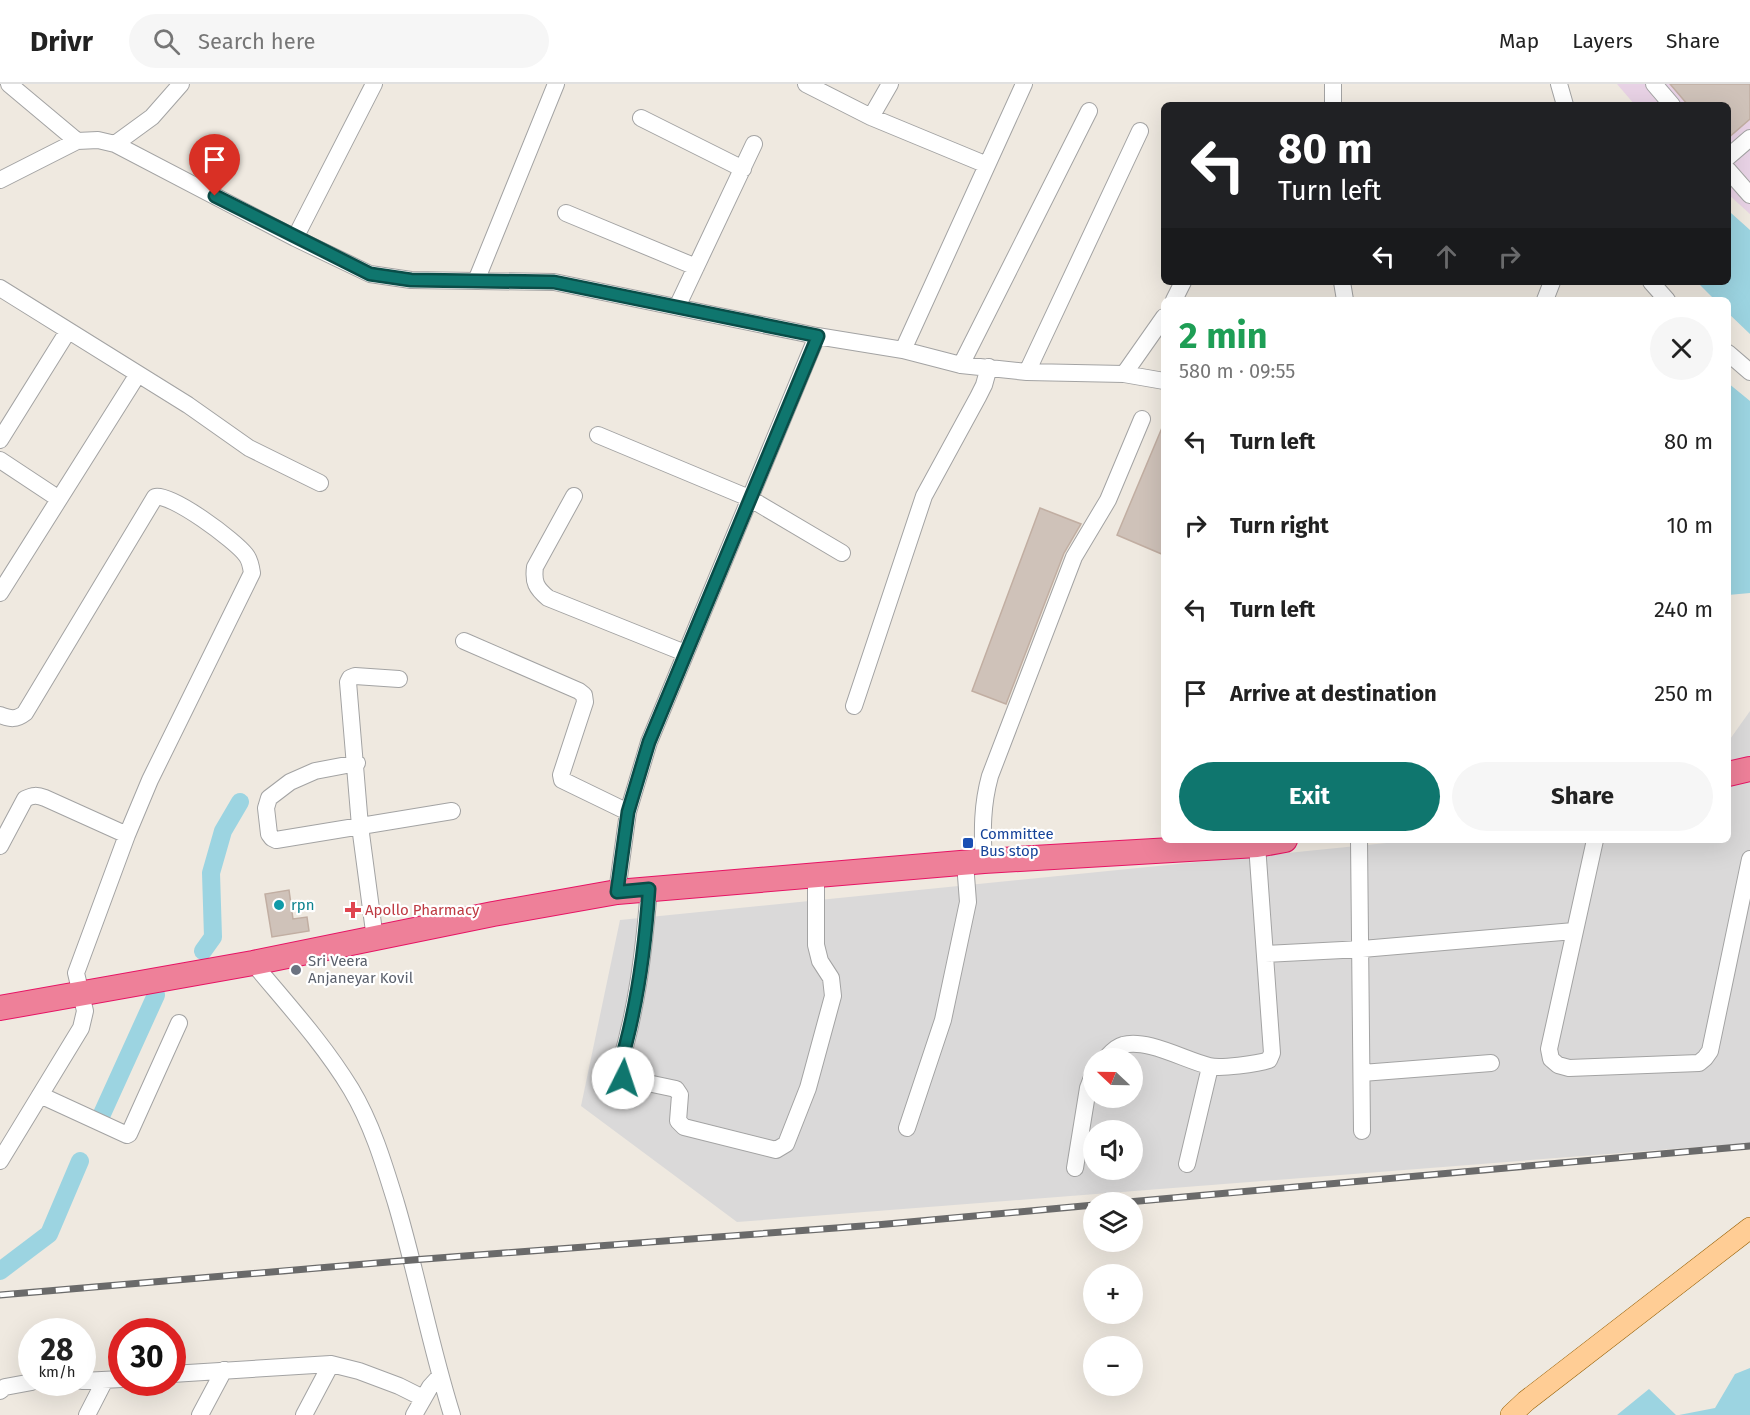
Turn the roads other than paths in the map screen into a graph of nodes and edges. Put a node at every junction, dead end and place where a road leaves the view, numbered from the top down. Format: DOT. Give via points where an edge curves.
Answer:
graph roads {
  1 [pos="9,84"];
  2 [pos="181,84"];
  3 [pos="374,84"];
  4 [pos="556,84"];
  5 [pos="806,84"];
  6 [pos="890,84"];
  7 [pos="1024,84"];
  8 [pos="1333,84"];
  9 [pos="1559,84"];
  10 [pos="1656,85"];
  11 [pos="1333,102"];
  12 [pos="1564,102"];
  13 [pos="1670,102"];
  14 [pos="1089,111"];
  15 [pos="871,117"];
  16 [pos="641,118"];
  17 [pos="1140,131"];
  18 [pos="1750,138"];
  19 [pos="77,141"];
  20 [pos="115,144"];
  21 [pos="754,144"];
  22 [pos="1731,154"];
  23 [pos="987,165"];
  24 [pos="743,169"];
  25 [pos="1731,173"];
  26 [pos="0,180"];
  27 [pos="1750,195"];
  28 [pos="566,213"];
  29 [pos="295,238"];
  30 [pos="696,267"];
  31 [pos="476,281"];
  32 [pos="1654,285"];
  33 [pos="0,288"];
  34 [pos="1664,297"];
  35 [pos="677,307"];
  36 [pos="1161,321"];
  37 [pos="68,331"];
  38 [pos="818,336"];
  39 [pos="903,350"];
  40 [pos="1731,356"];
  41 [pos="961,365"];
  42 [pos="989,367"];
  43 [pos="1026,372"];
  44 [pos="1750,372"];
  45 [pos="138,374"];
  46 [pos="1124,374"];
  47 [pos="1161,380"];
  48 [pos="1142,419"];
  49 [pos="598,435"];
  50 [pos="0,440"];
  51 [pos="0,460"];
  52 [pos="320,483"];
  53 [pos="574,496"];
  54 [pos="749,498"];
  55 [pos="59,500"];
  56 [pos="842,553"];
  57 [pos="0,593"];
  58 [pos="464,641"];
  59 [pos="685,653"];
  60 [pos="399,679"];
  61 [pos="854,706"];
  62 [pos="0,715"];
  63 [pos="357,763"];
  64 [pos="1750,769"];
  65 [pos="1731,773"];
  66 [pos="452,811"];
  67 [pos="628,812"];
  68 [pos="360,826"];
  69 [pos="127,835"];
  70 [pos="1268,843"];
  71 [pos="1359,843"];
  72 [pos="1594,843"];
  73 [pos="1257,845"];
  74 [pos="0,846"];
  75 [pos="1750,859"];
  76 [pos="975,862"];
  77 [pos="816,874"];
  78 [pos="649,889"];
  79 [pos="617,892"];
  80 [pos="1574,931"];
  81 [pos="375,939"];
  82 [pos="1362,949"];
  83 [pos="1265,954"];
  84 [pos="253,963"];
  85 [pos="81,995"];
  86 [pos="0,1008"];
  87 [pos="179,1023"];
  88 [pos="1116,1048"];
  89 [pos="1491,1063"];
  90 [pos="1210,1066"];
  91 [pos="1362,1073"];
  92 [pos="40,1095"];
  93 [pos="1085,1108"];
  94 [pos="907,1128"];
  95 [pos="1362,1131"];
  96 [pos="0,1161"];
  97 [pos="1187,1164"];
  98 [pos="1075,1168"];
  99 [pos="1750,1228"];
  100 [pos="331,1364"];
  101 [pos="224,1370"];
  102 [pos="186,1373"];
  103 [pos="440,1376"];
  104 [pos="18,1385"];
  105 [pos="108,1387"];
  106 [pos="0,1391"];
  107 [pos="423,1398"];
  108 [pos="87,1415"];
  109 [pos="200,1415"];
  110 [pos="304,1415"];
  111 [pos="414,1415"];
  112 [pos="452,1415"];
  113 [pos="1511,1415"];
  1 -- 19 [label="street"];
  2 -- 20 [label="street" via="152,117"];
  3 -- 29 [label="street"];
  4 -- 31 [label="street"];
  5 -- 15 [label="street"];
  6 -- 15 [label="street"];
  7 -- 23 [label="street"];
  8 -- 11 [label="street"];
  9 -- 12 [label="street"];
  10 -- 13 [label="street"];
  14 -- 41 [label="street"];
  15 -- 23 [label="street"];
  16 -- 24 [label="street"];
  17 -- 43 [label="street"];
  18 -- 22 [label="street"];
  19 -- 20 [label="street"];
  19 -- 26 [label="street"];
  20 -- 29 [label="street"];
  21 -- 24 [label="street"];
  23 -- 39 [label="street"];
  24 -- 30 [label="street"];
  25 -- 27 [label="street"];
  28 -- 30 [label="street"];
  29 -- 31 [label="street" via="370,274 411,280"];
  30 -- 35 [label="street"];
  31 -- 35 [label="street" via="554,282"];
  32 -- 34 [label="street"];
  33 -- 37 [label="street"];
  35 -- 38 [label="street"];
  36 -- 46 [label="street"];
  37 -- 45 [label="street"];
  37 -- 50 [label="street"];
  38 -- 39 [label="street"];
  38 -- 54 [label="street"];
  39 -- 41 [label="street"];
  40 -- 44 [label="street"];
  41 -- 42 [label="street"];
  42 -- 43 [label="street"];
  42 -- 61 [label="street" via="978,397 924,496"];
  43 -- 46 [label="street"];
  45 -- 52 [label="street" via="249,448"];
  45 -- 55 [label="street"];
  46 -- 47 [label="street"];
  48 -- 76 [label="street" via="1108,500 1074,557 990,776"];
  49 -- 54 [label="street"];
  51 -- 55 [label="street"];
  53 -- 59 [label="street" via="535,567 533,580 538,590 548,598"];
  54 -- 56 [label="street"];
  54 -- 59 [label="street"];
  55 -- 57 [label="street"];
  58 -- 67 [label="street" via="584,695 562,780"];
  59 -- 67 [label="street" via="649,742"];
  60 -- 63 [label="street" via="355,676 349,680"];
  62 -- 69 [label="street" via="11,719 25,713 155,497 164,496 204,519 245,553 252,573"];
  63 -- 68 [label="street"];
  63 -- 68 [label="street" via="315,771 290,782 269,798 266,808 269,834 276,840"];
  64 -- 65 [label="highway"];
  66 -- 68 [label="street"];
  67 -- 79 [label="street"];
  68 -- 81 [label="street"];
  69 -- 74 [label="street" via="38,795 25,799"];
  69 -- 85 [label="street" via="76,973"];
  70 -- 73 [label="highway"];
  71 -- 82 [label="street"];
  72 -- 80 [label="street"];
  73 -- 76 [label="highway"];
  73 -- 83 [label="street"];
  75 -- 80 [label="street" via="1710,1051 1699,1063 1569,1068 1551,1059 1549,1049"];
  76 -- 77 [label="highway"];
  76 -- 94 [label="street" via="945,1010"];
  77 -- 78 [label="highway"];
  77 -- 78 [label="street" via="816,945 831,978 833,996 808,1088 786,1144 776,1150 684,1127 678,1121 680,1095 676,1089 620,1074 645,948"];
  78 -- 79 [label="highway"];
  79 -- 81 [label="highway"];
  80 -- 82 [label="street"];
  81 -- 84 [label="highway"];
  82 -- 83 [label="street"];
  82 -- 91 [label="street"];
  83 -- 90 [label="street" via="1272,1053 1269,1060"];
  84 -- 85 [label="highway"];
  84 -- 103 [label="street" via="314,1034 351,1090 382,1154"];
  85 -- 86 [label="highway"];
  85 -- 92 [label="street" via="85,1011 81,1028"];
  87 -- 92 [label="street" via="127,1136"];
  88 -- 90 [label="street" via="1132,1044 1154,1048"];
  89 -- 91 [label="street"];
  90 -- 97 [label="street"];
  91 -- 95 [label="street"];
  92 -- 96 [label="street"];
  93 -- 98 [label="street"];
  99 -- 113 [label="main road"];
  100 -- 101 [label="street"];
  100 -- 107 [label="street" via="359,1371"];
  100 -- 110 [label="street"];
  101 -- 102 [label="street"];
  101 -- 109 [label="street"];
  103 -- 107 [label="street"];
  103 -- 112 [label="street"];
  104 -- 106 [label="street"];
  105 -- 108 [label="street"];
  107 -- 111 [label="street"];
}
